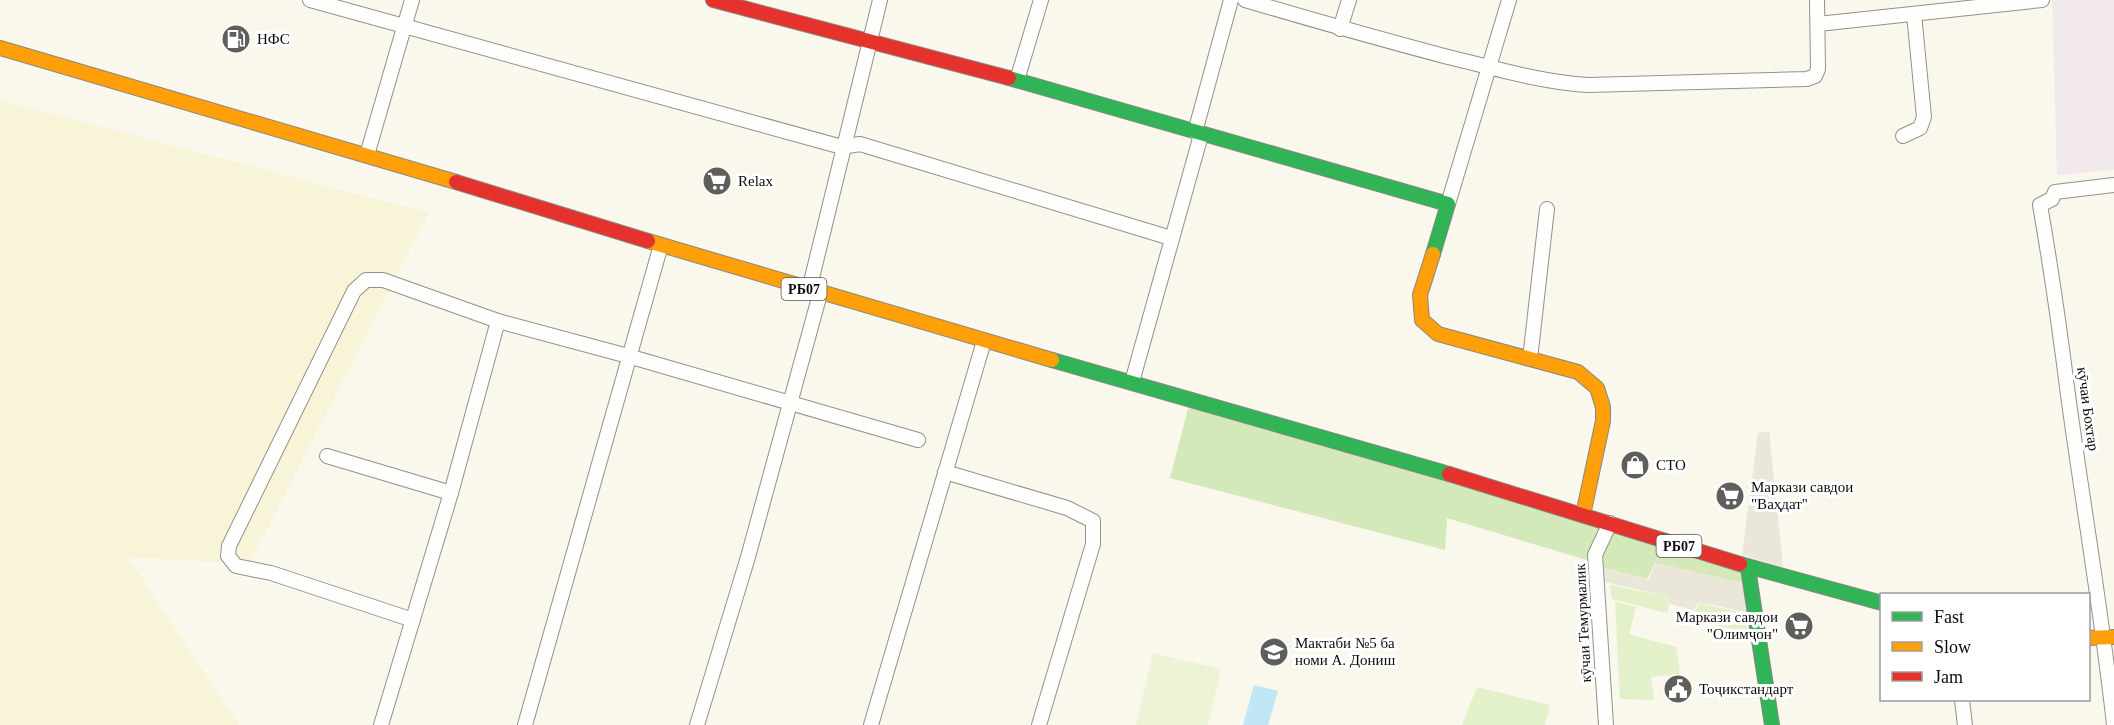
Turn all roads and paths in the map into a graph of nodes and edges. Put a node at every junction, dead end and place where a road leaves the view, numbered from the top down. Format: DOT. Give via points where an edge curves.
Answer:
graph roads {
  1 [pos="310,0"];
  2 [pos="412,0"];
  3 [pos="713,0"];
  4 [pos="880,0"];
  5 [pos="1041,0"];
  6 [pos="1231,0"];
  7 [pos="1245,0"];
  8 [pos="1349,0"];
  9 [pos="1509,0"];
  10 [pos="1817,0"];
  11 [pos="2042,0"];
  12 [pos="732,2"];
  13 [pos="1914,14"];
  14 [pos="1818,24"];
  15 [pos="404,26"];
  16 [pos="1340,29"];
  17 [pos="870,42"];
  18 [pos="0,48"];
  19 [pos="1488,67"];
  20 [pos="1017,80"];
  21 [pos="1198,134"];
  22 [pos="1903,136"];
  23 [pos="842,147"];
  24 [pos="367,155"];
  25 [pos="2114,185"];
  26 [pos="1448,204"];
  27 [pos="1547,209"];
  28 [pos="1171,238"];
  29 [pos="661,245"];
  30 [pos="814,292"];
  31 [pos="498,321"];
  32 [pos="984,340"];
  33 [pos="628,356"];
  34 [pos="1530,359"];
  35 [pos="1131,382"];
  36 [pos="790,403"];
  37 [pos="918,440"];
  38 [pos="327,456"];
  39 [pos="945,472"];
  40 [pos="451,493"];
  41 [pos="1583,515"];
  42 [pos="1610,523"];
  43 [pos="1748,568"];
  44 [pos="1880,603"];
  45 [pos="1880,612"];
  46 [pos="413,620"];
  47 [pos="2090,638"];
  48 [pos="2109,642"];
  49 [pos="2090,647"];
  50 [pos="1962,701"];
  51 [pos="381,725"];
  52 [pos="525,725"];
  53 [pos="697,725"];
  54 [pos="871,725"];
  55 [pos="1039,725"];
  56 [pos="1606,725"];
  57 [pos="1772,725"];
  58 [pos="1965,725"];
  59 [pos="2114,725"];
  1 -- 15 [label="street"];
  2 -- 15 [label="street"];
  3 -- 12 [label="main road"];
  4 -- 17 [label="street"];
  5 -- 20 [label="street"];
  6 -- 21 [label="street"];
  7 -- 16 [label="street"];
  8 -- 16 [label="street"];
  9 -- 19 [label="street"];
  10 -- 14 [label="street"];
  11 -- 13 [label="street"];
  12 -- 17 [label="main road"];
  13 -- 14 [label="street"];
  13 -- 22 [label="street" via="1924,117 1920,128"];
  14 -- 19 [label="street" via="1818,69 1808,79 1587,85"];
  15 -- 23 [label="street"];
  15 -- 24 [label="street"];
  16 -- 19 [label="street"];
  17 -- 20 [label="main road"];
  17 -- 23 [label="street"];
  18 -- 24 [label="main road, РБ07"];
  19 -- 26 [label="street"];
  20 -- 21 [label="main road"];
  21 -- 26 [label="main road"];
  21 -- 28 [label="street"];
  23 -- 28 [label="street" via="860,144"];
  23 -- 30 [label="street"];
  24 -- 29 [label="main road, РБ07"];
  25 -- 48 [label="street, кӯчаи Бохтар" via="2055,192 2052,199 2040,205"];
  26 -- 34 [label="main road" via="1420,295 1422,320 1438,334"];
  27 -- 34 [label="street"];
  28 -- 35 [label="street"];
  29 -- 30 [label="main road, РБ07"];
  29 -- 33 [label="street"];
  30 -- 32 [label="main road, РБ07"];
  30 -- 36 [label="street"];
  31 -- 33 [label="street"];
  31 -- 40 [label="street"];
  31 -- 46 [label="street" via="383,280 366,280 354,291 229,546 228,556 236,566 271,573"];
  32 -- 35 [label="main road, РБ07"];
  32 -- 39 [label="street"];
  33 -- 36 [label="street"];
  33 -- 52 [label="street"];
  34 -- 41 [label="main road" via="1578,372 1589,379 1601,396 1601,432"];
  35 -- 41 [label="main road, РБ07"];
  36 -- 37 [label="street"];
  36 -- 53 [label="street"];
  38 -- 40 [label="street"];
  39 -- 54 [label="street"];
  39 -- 55 [label="street" via="1046,501 1093,521 1090,554"];
  40 -- 46 [label="street"];
  41 -- 42 [label="main road, РБ07"];
  42 -- 43 [label="main road, РБ07"];
  42 -- 56 [label="street, кӯчаи Темурмалик" via="1595,555"];
  43 -- 44 [label="main road, РБ07" via="1802,579"];
  43 -- 45 [label="main road, РБ07" via="1801,590"];
  43 -- 57 [label="main road"];
  46 -- 51 [label="street"];
  47 -- 48 [label="main road"];
  48 -- 49 [label="main road"];
  48 -- 59 [label="street"];
  50 -- 58 [label="street"];
}
